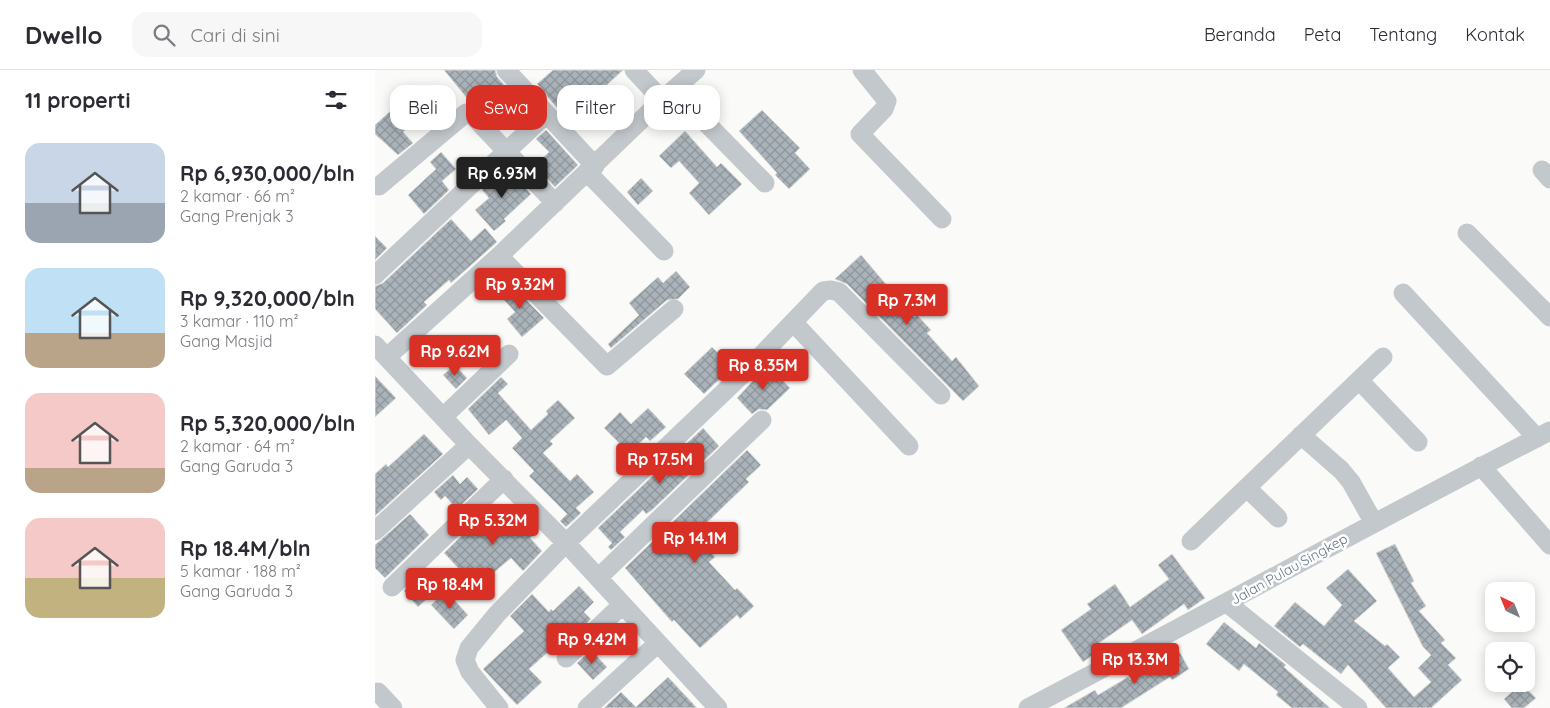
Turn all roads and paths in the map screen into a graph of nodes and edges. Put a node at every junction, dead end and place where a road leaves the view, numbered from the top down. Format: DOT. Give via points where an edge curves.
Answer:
graph roads {
  1 [pos="506,70"];
  2 [pos="634,70"];
  3 [pos="696,70"];
  4 [pos="862,70"];
  5 [pos="654,85"];
  6 [pos="679,85"];
  7 [pos="644,118"];
  8 [pos="529,130"];
  9 [pos="707,130"];
  10 [pos="507,151"];
  11 [pos="591,170"];
  12 [pos="765,183"];
  13 [pos="379,186"];
  14 [pos="555,203"];
  15 [pos="942,219"];
  16 [pos="1467,233"];
  17 [pos="664,251"];
  18 [pos="499,256"];
  19 [pos="375,275"];
  20 [pos="1403,293"];
  21 [pos="674,309"];
  22 [pos="1550,317"];
  23 [pos="793,322"];
  24 [pos="379,349"];
  25 [pos="509,354"];
  26 [pos="1383,357"];
  27 [pos="1359,380"];
  28 [pos="941,395"];
  29 [pos="443,417"];
  30 [pos="762,420"];
  31 [pos="1301,435"];
  32 [pos="1543,435"];
  33 [pos="1417,442"];
  34 [pos="469,445"];
  35 [pos="909,446"];
  36 [pos="1481,466"];
  37 [pos="505,479"];
  38 [pos="1247,488"];
  39 [pos="1278,518"];
  40 [pos="1374,523"];
  41 [pos="375,531"];
  42 [pos="1191,541"];
  43 [pos="566,543"];
  44 [pos="1550,545"];
  45 [pos="597,578"];
  46 [pos="392,586"];
  47 [pos="1227,603"];
  48 [pos="622,605"];
  49 [pos="657,644"];
  50 [pos="566,658"];
  51 [pos="378,692"];
  52 [pos="393,708"];
  53 [pos="499,708"];
  54 [pos="587,708"];
  55 [pos="717,708"];
  56 [pos="1028,708"];
  57 [pos="1358,708"];
  1 -- 11 [label="street"];
  2 -- 5 [label="street"];
  3 -- 6 [label="street"];
  4 -- 15 [label="street" via="887,101 860,134"];
  7 -- 11 [label="street"];
  8 -- 10 [label="street"];
  9 -- 12 [label="street"];
  10 -- 13 [label="street" via="473,116 466,114"];
  10 -- 14 [label="street"];
  10 -- 19 [label="street"];
  11 -- 14 [label="street"];
  11 -- 17 [label="street"];
  14 -- 18 [label="street"];
  16 -- 22 [label="street"];
  18 -- 21 [label="street" via="607,366"];
  18 -- 24 [label="street"];
  20 -- 32 [label="street"];
  23 -- 28 [label="street" via="823,291 839,292"];
  23 -- 35 [label="street"];
  23 -- 43 [label="street"];
  24 -- 29 [label="street"];
  25 -- 29 [label="street"];
  26 -- 27 [label="street"];
  27 -- 31 [label="street"];
  27 -- 33 [label="street"];
  29 -- 34 [label="street"];
  30 -- 45 [label="street"];
  31 -- 38 [label="street"];
  31 -- 40 [label="street" via="1345,476"];
  32 -- 36 [label="street, Jalan Pulau Singkep"];
  34 -- 37 [label="street"];
  34 -- 41 [label="street"];
  36 -- 40 [label="street, Jalan Pulau Singkep"];
  36 -- 44 [label="street"];
  37 -- 43 [label="street"];
  37 -- 46 [label="street"];
  38 -- 39 [label="street"];
  38 -- 42 [label="street"];
  40 -- 47 [label="street, Jalan Pulau Singkep"];
  43 -- 45 [label="street"];
  43 -- 53 [label="street" via="497,614 465,655 470,672"];
  45 -- 48 [label="street"];
  47 -- 56 [label="street, Jalan Pulau Singkep"];
  47 -- 57 [label="street"];
  48 -- 49 [label="street"];
  48 -- 50 [label="street"];
  49 -- 54 [label="street"];
  49 -- 55 [label="street"];
  51 -- 52 [label="street"];
}
